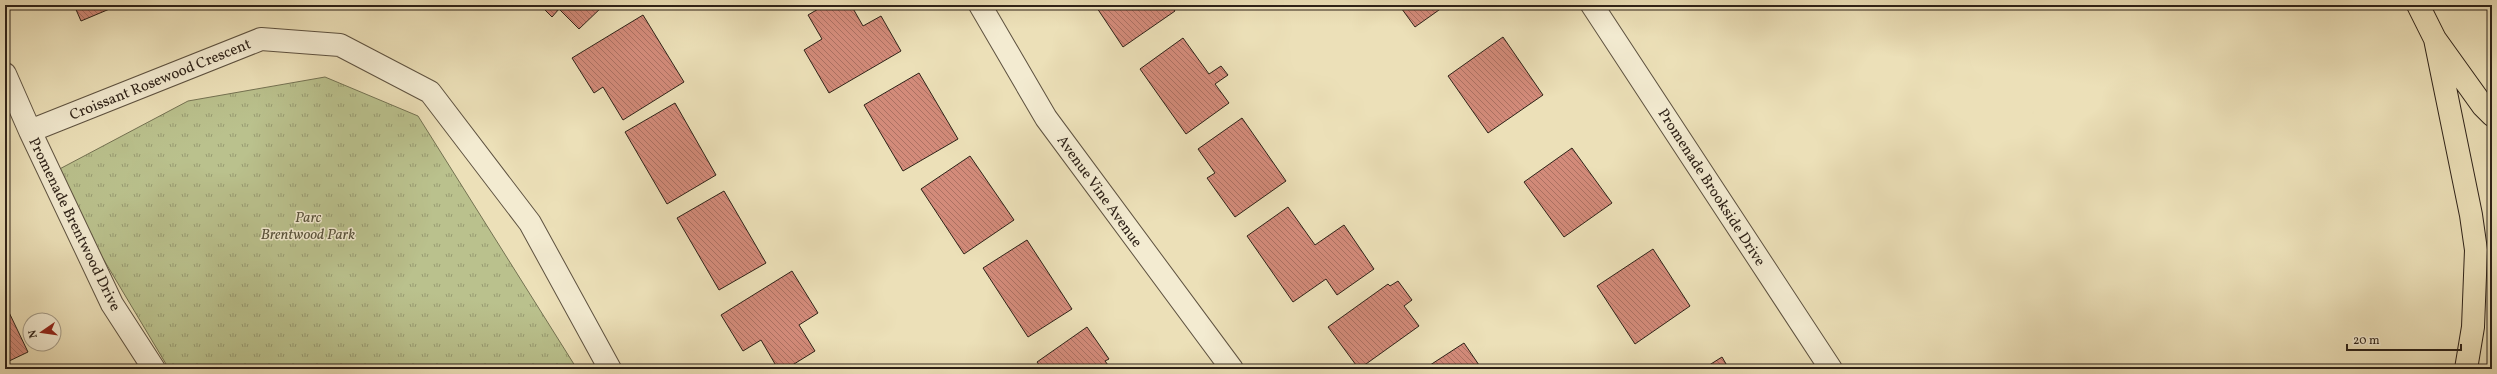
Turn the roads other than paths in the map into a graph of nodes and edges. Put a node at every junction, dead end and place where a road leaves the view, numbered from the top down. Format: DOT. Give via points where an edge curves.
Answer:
graph roads {
  1 [pos="980,5"];
  2 [pos="1592,5"];
  3 [pos="2418,5"];
  4 [pos="2435,39"];
  5 [pos="5,74"];
  6 [pos="2492,115"];
  7 [pos="30,131"];
  8 [pos="154,369"];
  9 [pos="610,369"];
  10 [pos="1232,369"];
  11 [pos="1831,369"];
  12 [pos="2466,369"];
  1 -- 10 [label="street, Avenue Vine Avenue" via="1046,118"];
  2 -- 11 [label="street, Promenade Brookside Drive"];
  3 -- 4 [label="highway"];
  4 -- 6 [label="highway"];
  4 -- 12 [label="highway" via="2472,216 2476,250 2473,327"];
  5 -- 7 [label="street, Promenade Brentwood Drive"];
  7 -- 8 [label="street, Promenade Brentwood Drive" via="112,304"];
  7 -- 9 [label="street, Croissant Rosewood Crescent" via="261,39 340,45 430,92 530,223"];
}
